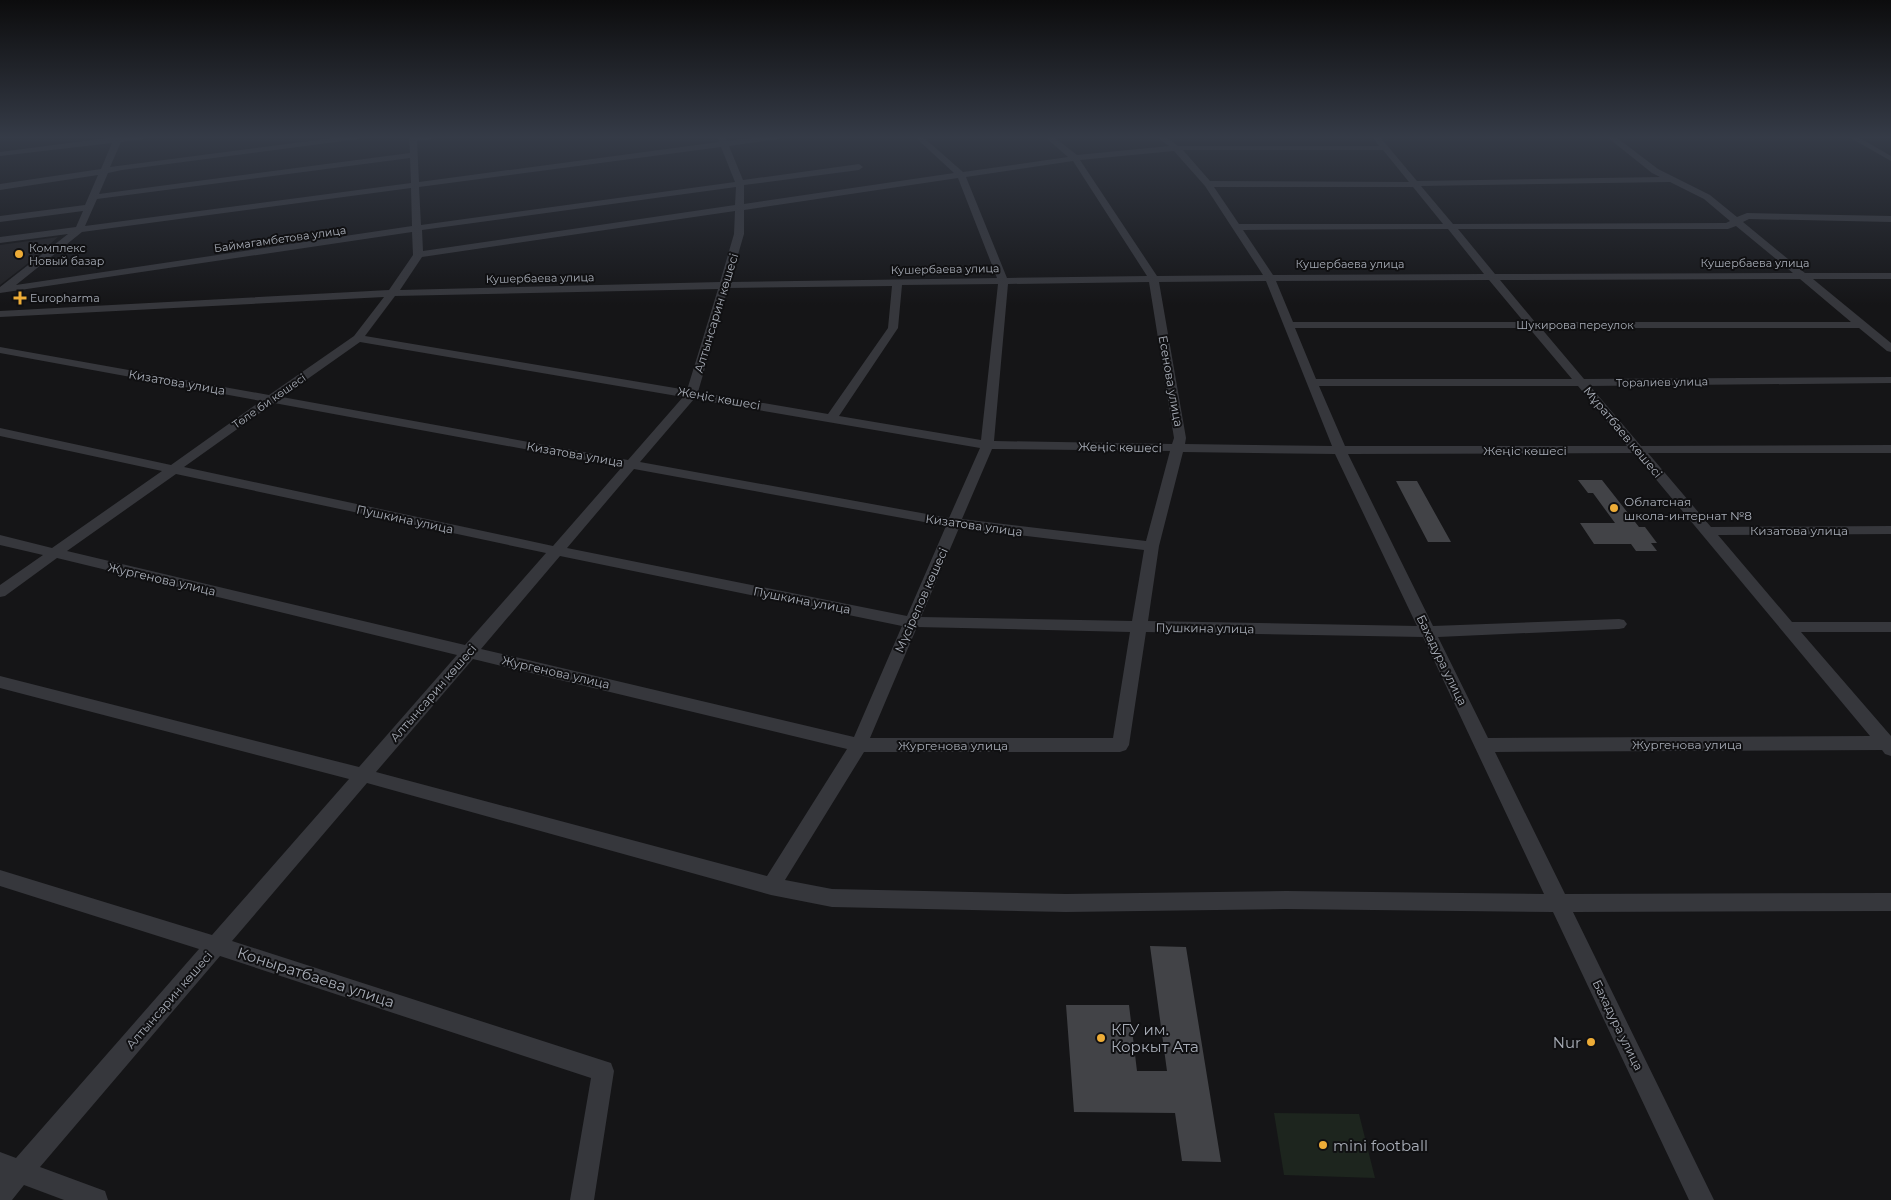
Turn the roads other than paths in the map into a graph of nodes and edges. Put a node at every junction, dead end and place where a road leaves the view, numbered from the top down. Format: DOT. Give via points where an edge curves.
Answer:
graph roads {
  1 [pos="95,193"];
  2 [pos="153,193"];
  3 [pos="363,193"];
  4 [pos="416,193"];
  5 [pos="674,193"];
  6 [pos="740,193"];
  7 [pos="844,193"];
  8 [pos="969,193"];
  9 [pos="1098,193"];
  10 [pos="1214,193"];
  11 [pos="1422,193"];
  12 [pos="1699,193"];
  13 [pos="91,202"];
  14 [pos="739,208"];
  15 [pos="0,219"];
  16 [pos="1891,219"];
  17 [pos="1736,220"];
  18 [pos="1450,226"];
  19 [pos="1237,227"];
  20 [pos="417,228"];
  21 [pos="80,230"];
  22 [pos="0,240"];
  23 [pos="418,254"];
  24 [pos="1491,276"];
  25 [pos="1803,276"];
  26 [pos="1891,276"];
  27 [pos="1269,277"];
  28 [pos="1153,278"];
  29 [pos="1003,280"];
  30 [pos="898,283"];
  31 [pos="723,287"];
  32 [pos="1,291"];
  33 [pos="392,294"];
  34 [pos="0,314"];
  35 [pos="1289,325"];
  36 [pos="1532,325"];
  37 [pos="1861,325"];
  38 [pos="358,338"];
  39 [pos="0,350"];
  40 [pos="1891,350"];
  41 [pos="1891,380"];
  42 [pos="1312,382"];
  43 [pos="1582,383"];
  44 [pos="692,394"];
  45 [pos="272,399"];
  46 [pos="832,418"];
  47 [pos="0,432"];
  48 [pos="987,445"];
  49 [pos="1177,448"];
  50 [pos="1638,449"];
  51 [pos="1891,449"];
  52 [pos="1340,450"];
  53 [pos="631,464"];
  54 [pos="172,470"];
  55 [pos="955,524"];
  56 [pos="1891,530"];
  57 [pos="1707,531"];
  58 [pos="0,540"];
  59 [pos="1152,546"];
  60 [pos="556,551"];
  61 [pos="55,553"];
  62 [pos="0,592"];
  63 [pos="911,622"];
  64 [pos="1619,624"];
  65 [pos="1139,627"];
  66 [pos="1788,627"];
  67 [pos="1891,627"];
  68 [pos="1429,632"];
  69 [pos="469,651"];
  70 [pos="0,682"];
  71 [pos="859,744"];
  72 [pos="1120,745"];
  73 [pos="1483,745"];
  74 [pos="1889,745"];
  75 [pos="362,775"];
  76 [pos="0,878"];
  77 [pos="772,886"];
  78 [pos="1891,902"];
  79 [pos="1559,903"];
  80 [pos="216,945"];
  81 [pos="10,1168"];
  82 [pos="0,1195"];
  83 [pos="96,1200"];
  84 [pos="582,1200"];
  85 [pos="1702,1200"];
  1 -- 13 [label="street"];
  2 -- 13 [label="street"];
  3 -- 21 [label="street"];
  4 -- 20 [label="street"];
  5 -- 20 [label="street, Баймагамбетова улица"];
  6 -- 14 [label="street, Алтынсарин көшесі"];
  7 -- 14 [label="street"];
  8 -- 29 [label="street, Мүсірепов көшесі"];
  9 -- 28 [label="street, Есенова улица"];
  10 -- 19 [label="street, Бахадура улица"];
  11 -- 18 [label="street, Мұратбаев көшесі"];
  12 -- 17 [label="street"];
  13 -- 15 [label="street"];
  13 -- 21 [label="street"];
  14 -- 23 [label="street"];
  14 -- 31 [label="street, Алтынсарин көшесі" via="739,234"];
  16 -- 17 [label="street" via="1748,216"];
  17 -- 18 [label="street" via="1728,226"];
  17 -- 25 [label="street"];
  18 -- 19 [label="street"];
  18 -- 24 [label="street, Мұратбаев көшесі"];
  19 -- 27 [label="street, Бахадура улица"];
  20 -- 23 [label="street"];
  20 -- 32 [label="street, Баймагамбетова улица"];
  21 -- 22 [label="street"];
  21 -- 32 [label="street"];
  23 -- 33 [label="street, Төле би көшесі"];
  24 -- 25 [label="street, Кушербаева улица"];
  24 -- 27 [label="street, Кушербаева улица"];
  24 -- 36 [label="street, Мұратбаев көшесі"];
  25 -- 26 [label="street, Кушербаева улица"];
  25 -- 37 [label="street"];
  27 -- 28 [label="street, Кушербаева улица"];
  27 -- 35 [label="street, Бахадура улица"];
  28 -- 29 [label="street, Кушербаева улица"];
  28 -- 49 [label="street, Есенова улица" via="1180,438"];
  29 -- 30 [label="street, Кушербаева улица"];
  29 -- 48 [label="street, Мүсірепов көшесі"];
  30 -- 31 [label="street, Кушербаева улица"];
  30 -- 46 [label="street" via="894,328"];
  31 -- 33 [label="street, Кушербаева улица"];
  31 -- 44 [label="street, Алтынсарин көшесі"];
  33 -- 34 [label="street, Кушербаева улица"];
  33 -- 38 [label="street, Төле би көшесі"];
  35 -- 36 [label="street, Шукирова переулок"];
  35 -- 42 [label="street, Бахадура улица"];
  36 -- 37 [label="street, Шукирова переулок"];
  36 -- 43 [label="street, Мұратбаев көшесі"];
  37 -- 40 [label="street"];
  38 -- 44 [label="street, Жеңіс көшесі"];
  38 -- 45 [label="street, Төле би көшесі"];
  39 -- 45 [label="street, Кизатова улица"];
  41 -- 43 [label="street, Торалиев улица"];
  42 -- 43 [label="street, Торалиев улица"];
  42 -- 52 [label="street, Бахадура улица"];
  43 -- 50 [label="street, Мұратбаев көшесі"];
  44 -- 46 [label="street, Жеңіс көшесі"];
  44 -- 53 [label="street, Алтынсарин көшесі"];
  45 -- 53 [label="street, Кизатова улица"];
  45 -- 54 [label="street, Төле би көшесі"];
  46 -- 48 [label="street, Жеңіс көшесі"];
  47 -- 54 [label="street, Пушкина улица"];
  48 -- 49 [label="street, Жеңіс көшесі"];
  48 -- 55 [label="street, Мүсірепов көшесі"];
  49 -- 52 [label="street, Жеңіс көшесі"];
  49 -- 59 [label="street, Есенова улица"];
  50 -- 51 [label="street, Жеңіс көшесі"];
  50 -- 52 [label="street, Жеңіс көшесі"];
  50 -- 57 [label="street, Мұратбаев көшесі"];
  52 -- 68 [label="street, Бахадура улица"];
  53 -- 55 [label="street, Кизатова улица"];
  53 -- 60 [label="street, Алтынсарин көшесі"];
  54 -- 60 [label="street, Пушкина улица"];
  54 -- 61 [label="street, Төле би көшесі"];
  55 -- 59 [label="street, Кизатова улица"];
  55 -- 63 [label="street, Мүсірепов көшесі"];
  56 -- 57 [label="street, Кизатова улица"];
  57 -- 66 [label="street, Мұратбаев көшесі"];
  58 -- 61 [label="street, Жургенова улица"];
  59 -- 65 [label="street, Есенова улица"];
  60 -- 63 [label="street, Пушкина улица"];
  60 -- 69 [label="street, Алтынсарин көшесі"];
  61 -- 62 [label="street, Төле би көшесі"];
  61 -- 69 [label="street, Жургенова улица"];
  63 -- 65 [label="street, Пушкина улица"];
  63 -- 71 [label="street, Мүсірепов көшесі"];
  64 -- 68 [label="street, Пушкина улица"];
  65 -- 68 [label="street, Пушкина улица"];
  65 -- 72 [label="street, Есенова улица"];
  66 -- 67 [label="street"];
  66 -- 74 [label="street, Мұратбаев көшесі"];
  68 -- 73 [label="street, Бахадура улица"];
  69 -- 71 [label="street, Жургенова улица"];
  69 -- 75 [label="street, Алтынсарин көшесі"];
  70 -- 75 [label="street"];
  71 -- 72 [label="street, Жургенова улица"];
  71 -- 77 [label="street, Мүсірепов көшесі"];
  73 -- 74 [label="street, Жургенова улица"];
  73 -- 79 [label="street, Бахадура улица"];
  75 -- 77 [label="street"];
  75 -- 80 [label="street, Алтынсарин көшесі"];
  76 -- 80 [label="street, Коныратбаева улица"];
  77 -- 79 [label="street" via="842,898 1066,903 1286,900"];
  78 -- 79 [label="street"];
  79 -- 85 [label="street, Бахадура улица"];
  80 -- 81 [label="street, Алтынсарин көшесі"];
  80 -- 84 [label="street, Коныратбаева улица" via="603,1071"];
  81 -- 82 [label="street, Алтынсарин көшесі"];
  81 -- 83 [label="street"];
}
